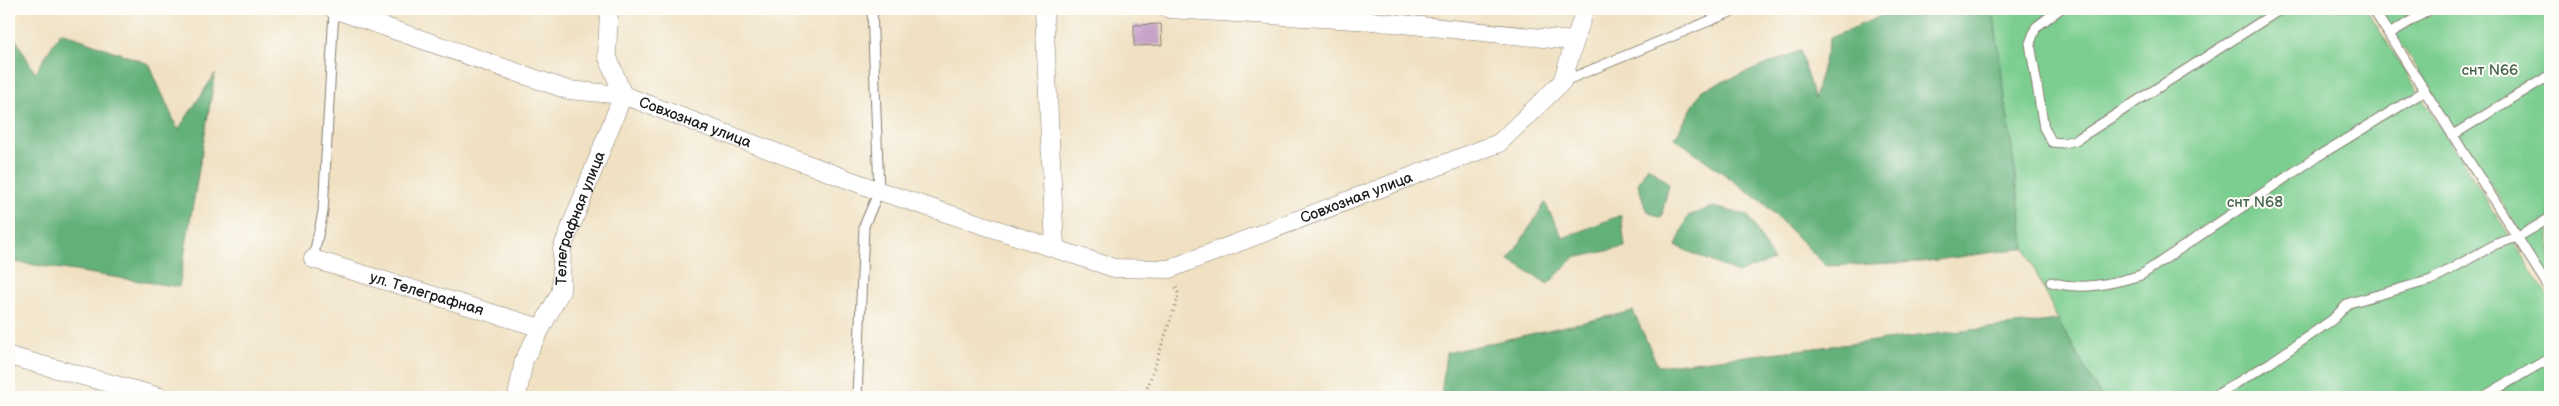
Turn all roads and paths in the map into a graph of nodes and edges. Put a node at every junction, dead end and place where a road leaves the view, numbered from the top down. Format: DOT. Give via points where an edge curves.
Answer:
graph roads {
  1 [pos="333,9"];
  2 [pos="609,9"];
  3 [pos="872,9"];
  4 [pos="1044,9"];
  5 [pos="1169,9"];
  6 [pos="1585,9"];
  7 [pos="1738,9"];
  8 [pos="2060,9"];
  9 [pos="2282,9"];
  10 [pos="2373,9"];
  11 [pos="2431,9"];
  12 [pos="2389,34"];
  13 [pos="1574,41"];
  14 [pos="2550,75"];
  15 [pos="1562,82"];
  16 [pos="2425,91"];
  17 [pos="623,94"];
  18 [pos="2453,135"];
  19 [pos="879,191"];
  20 [pos="2550,218"];
  21 [pos="2518,237"];
  22 [pos="1055,248"];
  23 [pos="312,258"];
  24 [pos="1169,269"];
  25 [pos="2051,282"];
  26 [pos="2550,289"];
  27 [pos="542,328"];
  28 [pos="9,356"];
  29 [pos="2550,358"];
  30 [pos="160,397"];
  31 [pos="517,397"];
  32 [pos="857,397"];
  33 [pos="1144,397"];
  34 [pos="2213,397"];
  35 [pos="2483,397"];
  1 -- 17 [label="street, Совхозная улица" via="568,90"];
  1 -- 23 [label="lane, Совхозная улица" via="323,212"];
  2 -- 17 [label="street" via="606,55"];
  3 -- 19 [label="lane"];
  4 -- 22 [label="street"];
  5 -- 13 [label="street" via="1372,21"];
  6 -- 13 [label="street, Совхозная улица"];
  7 -- 15 [label="lane"];
  8 -- 9 [label="lane" via="2036,26 2030,43 2044,128 2052,142 2063,143 2076,140"];
  10 -- 12 [label="lane"];
  11 -- 12 [label="lane"];
  12 -- 16 [label="lane"];
  13 -- 15 [label="street, Совхозная улица"];
  14 -- 18 [label="lane"];
  15 -- 24 [label="street, Совхозная улица" via="1499,143"];
  16 -- 18 [label="lane"];
  16 -- 25 [label="lane" via="2315,158 2141,275 2107,286 2064,286"];
  17 -- 19 [label="street, Совхозная улица"];
  17 -- 27 [label="street, Телеграфная улица" via="562,249 561,291"];
  18 -- 21 [label="lane"];
  19 -- 22 [label="street, Совхозная улица"];
  19 -- 32 [label="lane" via="864,226"];
  20 -- 21 [label="lane"];
  21 -- 26 [label="lane"];
  21 -- 34 [label="lane" via="2496,244 2431,280 2350,303 2293,347"];
  22 -- 24 [label="street, Совхозная улица" via="1114,268"];
  23 -- 27 [label="street, ул. Телеграфная"];
  24 -- 33 [label="path" via="1179,295"];
  27 -- 31 [label="street, Телеграфная улица" via="524,360"];
  28 -- 30 [label="street"];
  29 -- 35 [label="lane"];
}
